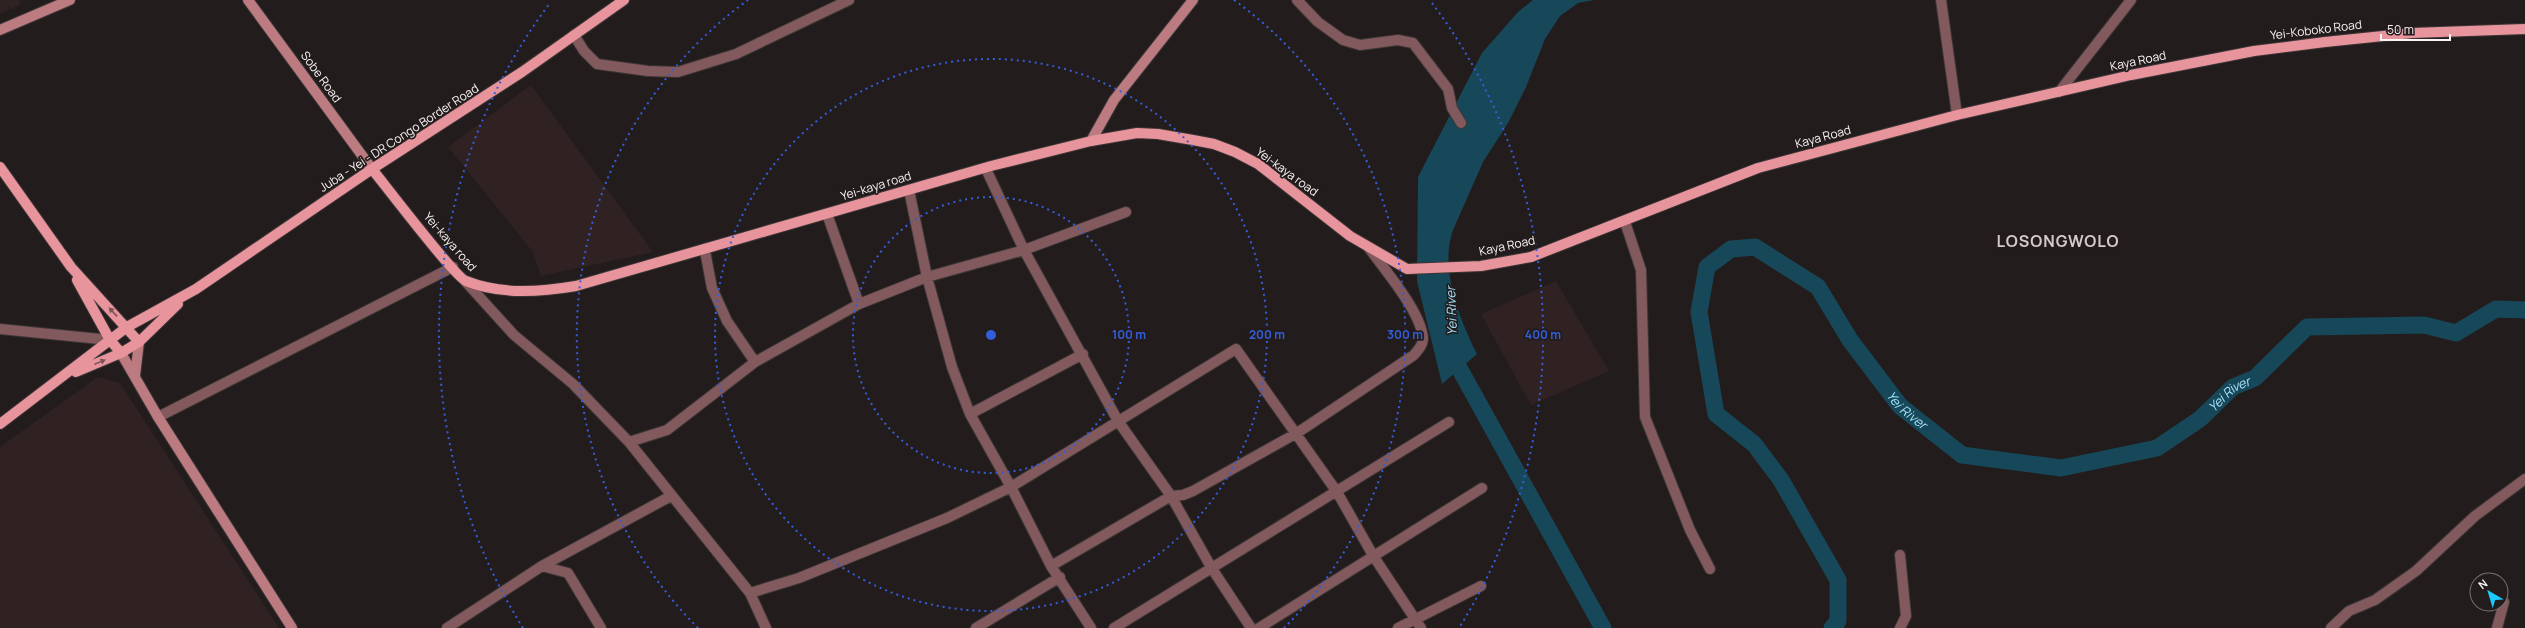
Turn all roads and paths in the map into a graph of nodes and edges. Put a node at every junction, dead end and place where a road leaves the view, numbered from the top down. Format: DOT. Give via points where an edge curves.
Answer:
graph roads {
  1 [pos="70,0"];
  2 [pos="248,0"];
  3 [pos="624,0"];
  4 [pos="849,0"];
  5 [pos="1193,0"];
  6 [pos="1297,0"];
  7 [pos="1941,0"];
  8 [pos="2131,0"];
  9 [pos="2525,29"];
  10 [pos="0,30"];
  11 [pos="574,35"];
  12 [pos="2254,51"];
  13 [pos="2059,92"];
  14 [pos="1957,115"];
  15 [pos="1461,123"];
  16 [pos="1091,141"];
  17 [pos="0,168"];
  18 [pos="372,169"];
  19 [pos="986,169"];
  20 [pos="909,190"];
  21 [pos="1126,212"];
  22 [pos="827,214"];
  23 [pos="1625,222"];
  24 [pos="1369,248"];
  25 [pos="1024,250"];
  26 [pos="705,251"];
  27 [pos="71,267"];
  28 [pos="453,267"];
  29 [pos="1407,269"];
  30 [pos="927,277"];
  31 [pos="465,281"];
  32 [pos="186,295"];
  33 [pos="859,304"];
  34 [pos="127,327"];
  35 [pos="0,329"];
  36 [pos="110,340"];
  37 [pos="139,342"];
  38 [pos="121,354"];
  39 [pos="1083,354"];
  40 [pos="755,362"];
  41 [pos="64,376"];
  42 [pos="135,376"];
  43 [pos="970,414"];
  44 [pos="158,417"];
  45 [pos="1118,421"];
  46 [pos="1448,422"];
  47 [pos="0,424"];
  48 [pos="1297,433"];
  49 [pos="629,442"];
  50 [pos="2525,479"];
  51 [pos="1011,486"];
  52 [pos="1482,488"];
  53 [pos="1337,492"];
  54 [pos="671,496"];
  55 [pos="1171,496"];
  56 [pos="1900,555"];
  57 [pos="1374,557"];
  58 [pos="542,566"];
  59 [pos="1051,566"];
  60 [pos="1211,567"];
  61 [pos="1710,569"];
  62 [pos="1060,577"];
  63 [pos="1481,586"];
  64 [pos="750,593"];
  65 [pos="2501,612"];
  66 [pos="1414,619"];
  67 [pos="292,628"];
  68 [pos="447,628"];
  69 [pos="601,628"];
  70 [pos="766,628"];
  71 [pos="976,628"];
  72 [pos="1091,628"];
  73 [pos="1114,628"];
  74 [pos="1251,628"];
  75 [pos="1259,628"];
  76 [pos="1398,628"];
  77 [pos="1421,628"];
  78 [pos="1900,628"];
  79 [pos="2331,628"];
  80 [pos="2497,628"];
  1 -- 10 [label="street"];
  2 -- 18 [label="street, Sobe Road"];
  3 -- 11 [label="main road, Juba - Yei - DR Congo Border Road"];
  4 -- 11 [label="street" via="736,54 678,72 648,72 597,64 584,51"];
  5 -- 16 [label="street" via="1114,100"];
  6 -- 15 [label="street" via="1318,22 1343,40 1360,45 1398,40 1413,43 1448,89 1452,108"];
  7 -- 14 [label="street"];
  8 -- 13 [label="street"];
  9 -- 12 [label="main road, Yei-Koboko Road" via="2412,33"];
  11 -- 18 [label="main road, Juba - Yei - DR Congo Border Road" via="522,72"];
  12 -- 13 [label="main road, Kaya Road"];
  13 -- 14 [label="main road, Kaya Road"];
  14 -- 23 [label="main road, Kaya Road" via="1758,168"];
  16 -- 19 [label="main road, Yei-kaya road"];
  16 -- 24 [label="main road, Yei-kaya road" via="1137,133 1214,144 1258,164"];
  17 -- 27 [label="main road"];
  18 -- 28 [label="main road, Yei-kaya road"];
  18 -- 32 [label="main road, Juba - Yei - DR Congo Border Road"];
  19 -- 20 [label="main road, Yei-kaya road"];
  19 -- 25 [label="street"];
  20 -- 22 [label="main road, Yei-kaya road"];
  20 -- 30 [label="street"];
  21 -- 25 [label="street"];
  22 -- 26 [label="main road, Yei-kaya road"];
  22 -- 33 [label="street"];
  23 -- 29 [label="main road, Kaya Road" via="1531,257 1467,267"];
  23 -- 61 [label="street" via="1641,270 1646,417 1690,530"];
  24 -- 29 [label="main road, Yei-kaya road"];
  24 -- 48 [label="street" via="1406,299 1423,340 1414,355"];
  25 -- 30 [label="street"];
  25 -- 39 [label="street"];
  26 -- 31 [label="main road, Yei-kaya road" via="576,286 544,291 516,291"];
  26 -- 40 [label="street" via="712,288 727,321"];
  34 -- 27 [label="main road, one-way"];
  27 -- 36 [label="main road"];
  28 -- 31 [label="main road, Yei-kaya road"];
  28 -- 44 [label="street"];
  30 -- 33 [label="street"];
  30 -- 43 [label="street" via="952,367"];
  31 -- 49 [label="street" via="514,335 573,384"];
  32 -- 34 [label="main road, Juba - Yei - DR Congo Border Road"];
  32 -- 37 [label="main road, Juba - Yei - DR Congo Border Road"];
  33 -- 40 [label="street"];
  34 -- 36 [label="main road, Juba - Yei - DR Congo Border Road"];
  34 -- 37 [label="main road"];
  35 -- 36 [label="street"];
  36 -- 38 [label="main road"];
  36 -- 41 [label="main road, Juba - Yei - DR Congo Border Road"];
  37 -- 38 [label="main road, Juba - Yei - DR Congo Border Road"];
  37 -- 42 [label="street"];
  41 -- 38 [label="main road, Juba - Yei - DR Congo Border Road, one-way"];
  38 -- 42 [label="street"];
  39 -- 43 [label="street"];
  39 -- 45 [label="street"];
  40 -- 49 [label="street" via="667,430"];
  41 -- 47 [label="main road, Juba - Yei - DR Congo Border Road"];
  42 -- 44 [label="street"];
  43 -- 51 [label="street"];
  44 -- 67 [label="street"];
  45 -- 48 [label="street" via="1236,349"];
  45 -- 51 [label="street"];
  45 -- 55 [label="street"];
  46 -- 53 [label="street"];
  48 -- 53 [label="street"];
  48 -- 55 [label="street" via="1193,491"];
  49 -- 54 [label="street"];
  50 -- 79 [label="street" via="2475,516 2416,571 2375,600 2349,611"];
  51 -- 59 [label="street"];
  51 -- 64 [label="street" via="947,518 799,578"];
  52 -- 57 [label="street"];
  53 -- 57 [label="street"];
  53 -- 60 [label="street"];
  54 -- 58 [label="street"];
  54 -- 64 [label="street"];
  55 -- 59 [label="street"];
  55 -- 60 [label="street"];
  56 -- 78 [label="street" via="1906,616"];
  57 -- 66 [label="street"];
  57 -- 75 [label="street"];
  58 -- 68 [label="street"];
  58 -- 69 [label="street" via="568,573"];
  59 -- 62 [label="street"];
  60 -- 73 [label="street"];
  60 -- 74 [label="street"];
  62 -- 71 [label="street"];
  62 -- 72 [label="street"];
  63 -- 66 [label="street"];
  64 -- 70 [label="street"];
  65 -- 80 [label="street"];
  66 -- 76 [label="street"];
  66 -- 77 [label="street"];
}
